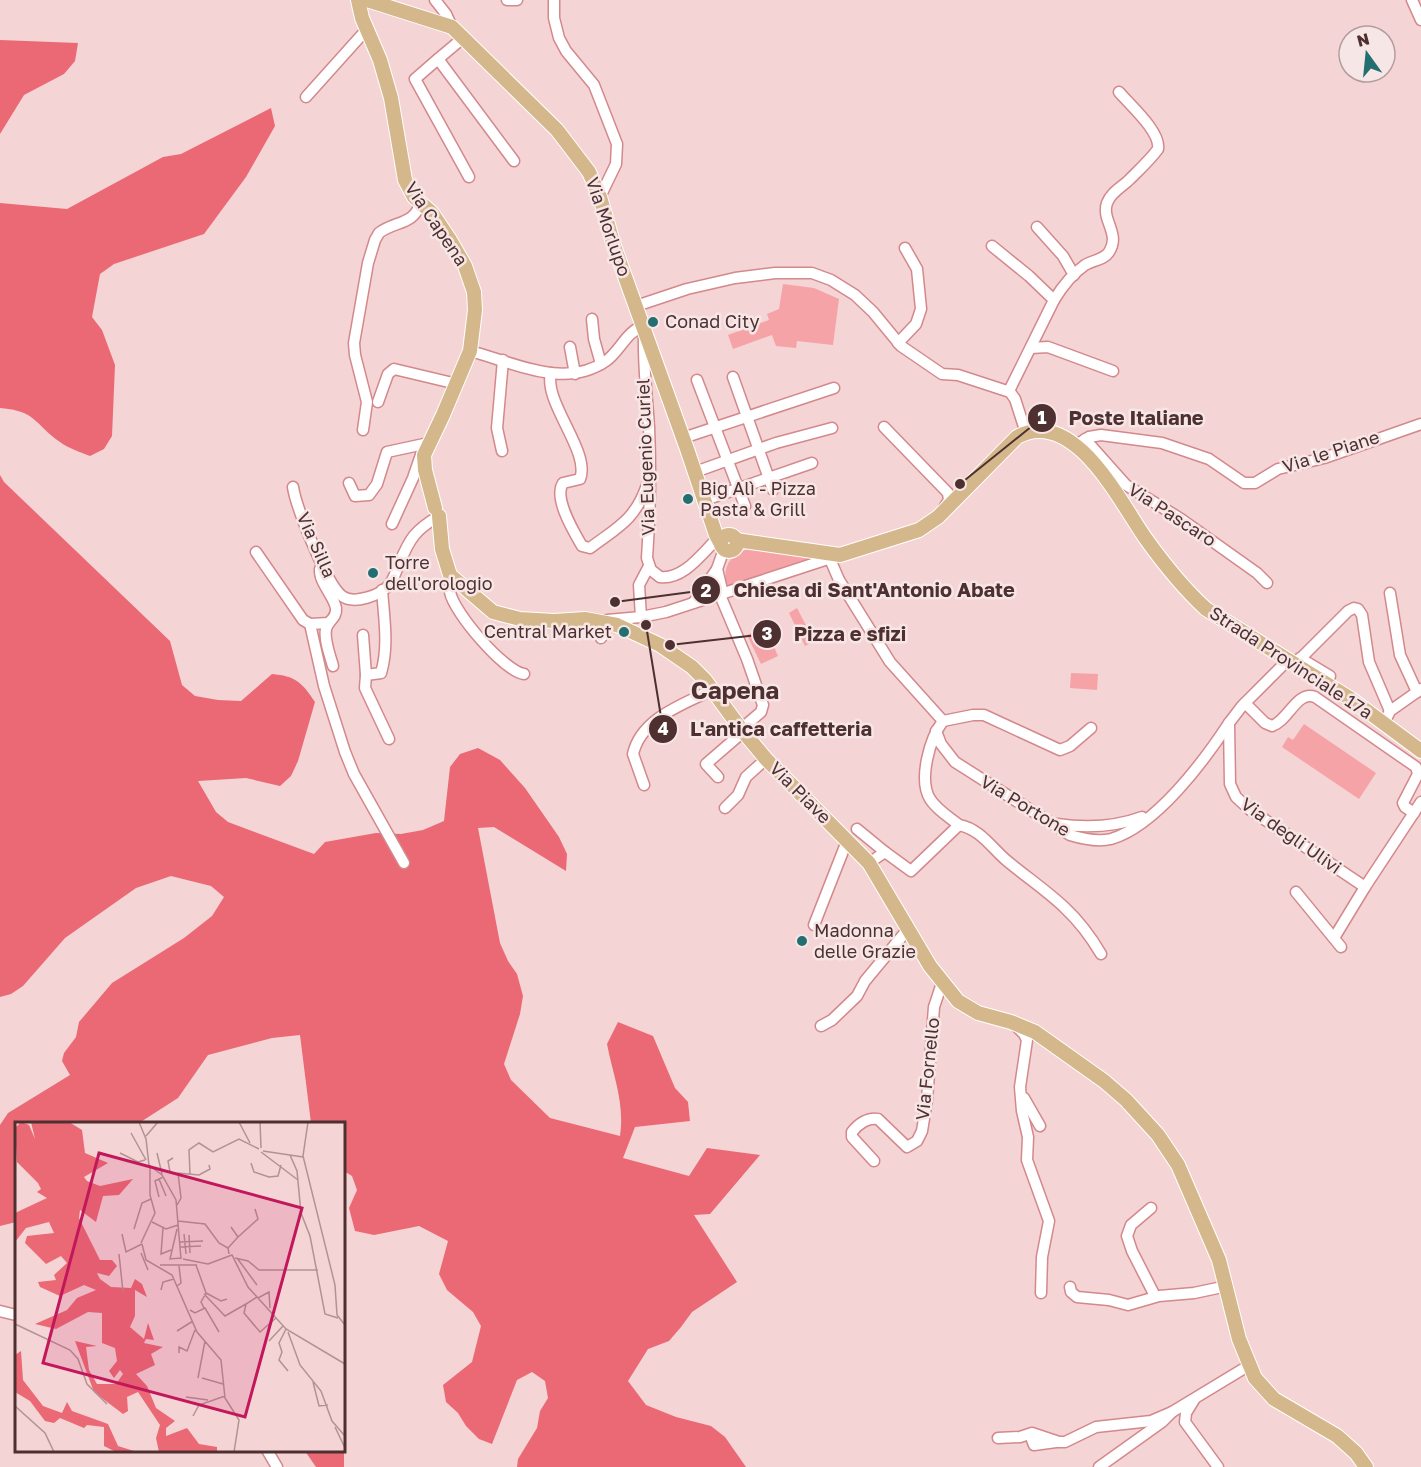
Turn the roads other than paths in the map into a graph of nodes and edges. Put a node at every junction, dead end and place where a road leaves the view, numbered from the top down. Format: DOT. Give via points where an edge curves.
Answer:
graph roads {
  1 [pos="358,0"];
  2 [pos="367,0"];
  3 [pos="435,0"];
  4 [pos="507,0"];
  5 [pos="518,0"];
  6 [pos="554,0"];
  7 [pos="1412,0"];
  8 [pos="1421,20"];
  9 [pos="452,27"];
  10 [pos="367,29"];
  11 [pos="463,38"];
  12 [pos="438,59"];
  13 [pos="1119,92"];
  14 [pos="306,97"];
  15 [pos="514,161"];
  16 [pos="469,177"];
  17 [pos="600,197"];
  18 [pos="420,203"];
  19 [pos="1037,226"];
  20 [pos="992,246"];
  21 [pos="905,248"];
  22 [pos="1074,275"];
  23 [pos="1054,300"];
  24 [pos="636,306"];
  25 [pos="592,319"];
  26 [pos="644,329"];
  27 [pos="898,343"];
  28 [pos="570,347"];
  29 [pos="1030,348"];
  30 [pos="470,351"];
  31 [pos="503,360"];
  32 [pos="601,364"];
  33 [pos="1113,370"];
  34 [pos="551,373"];
  35 [pos="575,374"];
  36 [pos="733,377"];
  37 [pos="697,380"];
  38 [pos="456,384"];
  39 [pos="834,388"];
  40 [pos="1009,391"];
  41 [pos="378,402"];
  42 [pos="747,416"];
  43 [pos="1421,424"];
  44 [pos="716,427"];
  45 [pos="884,427"];
  46 [pos="832,428"];
  47 [pos="363,430"];
  48 [pos="1026,433"];
  49 [pos="683,438"];
  50 [pos="1080,442"];
  51 [pos="426,445"];
  52 [pos="759,449"];
  53 [pos="502,451"];
  54 [pos="728,460"];
  55 [pos="812,463"];
  56 [pos="695,472"];
  57 [pos="769,478"];
  58 [pos="649,479"];
  59 [pos="349,483"];
  60 [pos="293,487"];
  61 [pos="738,488"];
  62 [pos="773,490"];
  63 [pos="705,500"];
  64 [pos="745,506"];
  65 [pos="438,515"];
  66 [pos="938,518"];
  67 [pos="392,524"];
  68 [pos="726,541"];
  69 [pos="256,552"];
  70 [pos="835,557"];
  71 [pos="323,565"];
  72 [pos="649,566"];
  73 [pos="717,569"];
  74 [pos="453,579"];
  75 [pos="1267,583"];
  76 [pos="703,588"];
  77 [pos="382,590"];
  78 [pos="1390,593"];
  79 [pos="717,595"];
  80 [pos="694,602"];
  81 [pos="642,617"];
  82 [pos="329,623"];
  83 [pos="310,624"];
  84 [pos="603,629"];
  85 [pos="363,635"];
  86 [pos="640,635"];
  87 [pos="1296,661"];
  88 [pos="333,666"];
  89 [pos="524,674"];
  90 [pos="366,675"];
  91 [pos="1330,676"];
  92 [pos="712,690"];
  93 [pos="1419,690"];
  94 [pos="1245,703"];
  95 [pos="1390,711"];
  96 [pos="943,721"];
  97 [pos="1229,723"];
  98 [pos="1383,724"];
  99 [pos="1091,728"];
  100 [pos="742,730"];
  101 [pos="936,731"];
  102 [pos="389,739"];
  103 [pos="1421,751"];
  104 [pos="766,759"];
  105 [pos="718,777"];
  106 [pos="644,785"];
  107 [pos="1421,802"];
  108 [pos="725,808"];
  109 [pos="1414,813"];
  110 [pos="959,825"];
  111 [pos="857,829"];
  112 [pos="847,841"];
  113 [pos="885,852"];
  114 [pos="404,863"];
  115 [pos="870,864"];
  116 [pos="1365,887"];
  117 [pos="1296,892"];
  118 [pos="814,925"];
  119 [pos="908,929"];
  120 [pos="1101,954"];
  121 [pos="942,983"];
  122 [pos="1011,1022"];
  123 [pos="821,1026"];
  124 [pos="1020,1087"];
  125 [pos="1040,1126"];
  126 [pos="874,1161"];
  127 [pos="1151,1208"];
  128 [pos="1227,1286"];
  129 [pos="1070,1287"];
  130 [pos="1041,1293"];
  131 [pos="1155,1296"];
  132 [pos="0,1311"];
  133 [pos="15,1315"];
  134 [pos="1248,1366"];
  135 [pos="1195,1398"];
  136 [pos="1172,1412"];
  137 [pos="998,1438"];
  138 [pos="268,1452"];
  139 [pos="277,1467"];
  140 [pos="1099,1467"];
  141 [pos="1218,1467"];
  142 [pos="1366,1467"];
  1 -- 10 [label="main road, Via Capena"];
  2 -- 9 [label="main road, Via Morlupo"];
  3 -- 9 [label="street"];
  4 -- 5 [label="street"];
  6 -- 17 [label="street" via="560,38 594,86 616,144 616,164"];
  7 -- 8 [label="street"];
  9 -- 11 [label="main road, Via Morlupo"];
  10 -- 14 [label="street"];
  10 -- 18 [label="main road, Via Capena" via="391,98 405,180"];
  11 -- 12 [label="street"];
  11 -- 17 [label="main road, Via Morlupo" via="565,138 589,172"];
  12 -- 15 [label="street"];
  12 -- 16 [label="street" via="415,79"];
  13 -- 22 [label="street" via="1155,133 1159,146 1108,201 1106,210 1113,236 1109,252"];
  17 -- 24 [label="main road, Via Morlupo"];
  18 -- 30 [label="main road, Via Capena" via="446,233 471,279 475,304"];
  18 -- 47 [label="street" via="411,218 379,233 372,248 354,346 367,399"];
  19 -- 22 [label="street"];
  20 -- 23 [label="street"];
  21 -- 27 [label="street" via="917,269 921,311 916,324"];
  22 -- 23 [label="street"];
  23 -- 29 [label="street"];
  24 -- 26 [label="main road, Via Morlupo"];
  24 -- 27 [label="street" via="735,278 812,273 860,298"];
  25 -- 32 [label="street"];
  26 -- 32 [label="street" via="632,332"];
  26 -- 49 [label="main road, Via Morlupo"];
  26 -- 58 [label="street, Via Eugenio Curiel"];
  27 -- 40 [label="street" via="944,375 958,375"];
  28 -- 35 [label="street"];
  29 -- 33 [label="street" via="1048,347"];
  29 -- 40 [label="street"];
  30 -- 31 [label="street"];
  30 -- 38 [label="main road, Via Capena"];
  31 -- 34 [label="street"];
  31 -- 53 [label="street" via="497,428"];
  32 -- 35 [label="street"];
  34 -- 35 [label="street"];
  34 -- 58 [label="street" via="551,390 582,473 560,489 565,514 582,546 590,548 633,514"];
  36 -- 42 [label="street"];
  37 -- 44 [label="street"];
  38 -- 41 [label="street" via="394,369 388,374"];
  38 -- 51 [label="main road, Via Capena"];
  39 -- 42 [label="street"];
  40 -- 48 [label="street"];
  42 -- 44 [label="street"];
  42 -- 52 [label="street"];
  43 -- 50 [label="street, Via le Piane" via="1324,458 1278,469 1249,484 1209,459 1173,446 1102,435"];
  44 -- 49 [label="street"];
  44 -- 54 [label="street"];
  45 -- 66 [label="street" via="948,493"];
  46 -- 52 [label="street"];
  48 -- 50 [label="main road, Strada Provinciale 17a" via="1048,432"];
  48 -- 66 [label="main road" via="1017,436"];
  49 -- 56 [label="main road, Via Morlupo"];
  50 -- 75 [label="street, Via Pascaro" via="1122,483 1181,519"];
  50 -- 87 [label="main road, Strada Provinciale 17a" via="1144,537 1189,592 1216,617"];
  51 -- 59 [label="street" via="387,452 377,484 369,495 356,496"];
  51 -- 65 [label="main road" via="424,462"];
  51 -- 67 [label="street"];
  52 -- 54 [label="street"];
  52 -- 57 [label="street"];
  54 -- 56 [label="street"];
  54 -- 61 [label="street"];
  55 -- 57 [label="street"];
  56 -- 63 [label="main road, Via Morlupo"];
  57 -- 61 [label="street"];
  57 -- 62 [label="street"];
  58 -- 72 [label="street, Via Eugenio Curiel"];
  60 -- 71 [label="street, Via Silla"];
  61 -- 63 [label="street"];
  61 -- 64 [label="street"];
  63 -- 68 [label="main road, Via Morlupo"];
  65 -- 74 [label="main road" via="442,551"];
  65 -- 77 [label="street" via="408,542 390,584"];
  66 -- 70 [label="main road" via="919,530"];
  68 -- 70 [label="main road"];
  68 -- 72 [label="street" via="673,576 660,577"];
  68 -- 73 [label="street"];
  69 -- 83 [label="street" via="300,616"];
  70 -- 79 [label="street"];
  70 -- 96 [label="street" via="839,580 866,626 894,668"];
  71 -- 77 [label="street, Via Silla" via="346,598 361,598"];
  71 -- 82 [label="street" via="320,574 336,612"];
  72 -- 81 [label="street" via="639,585"];
  73 -- 76 [label="street"];
  73 -- 79 [label="street"];
  74 -- 84 [label="main road, Via Piave" via="493,612 520,619 582,619"];
  74 -- 89 [label="street" via="450,591 463,619 510,668"];
  76 -- 79 [label="street"];
  76 -- 80 [label="street"];
  77 -- 90 [label="street" via="385,660 381,673"];
  78 -- 93 [label="street" via="1400,655"];
  79 -- 80 [label="street"];
  79 -- 100 [label="street" via="763,705"];
  80 -- 81 [label="street"];
  81 -- 84 [label="street"];
  81 -- 86 [label="street"];
  82 -- 83 [label="street"];
  82 -- 88 [label="street" via="326,630"];
  83 -- 114 [label="street" via="345,752"];
  84 -- 86 [label="main road, Via Piave" via="626,628"];
  85 -- 90 [label="street"];
  86 -- 92 [label="main road, Via Piave" via="682,658"];
  87 -- 91 [label="street"];
  87 -- 94 [label="street"];
  87 -- 95 [label="street" via="1348,611 1358,609 1369,662"];
  87 -- 98 [label="main road, Strada Provinciale 17a"];
  90 -- 102 [label="street" via="365,688"];
  92 -- 100 [label="main road, Via Piave"];
  92 -- 106 [label="street" via="663,716 646,730 633,756"];
  93 -- 95 [label="street"];
  94 -- 97 [label="street"];
  94 -- 109 [label="street" via="1272,726 1303,697 1316,697 1416,767 1418,774 1403,803"];
  95 -- 98 [label="street"];
  96 -- 99 [label="street" via="984,715 1060,750 1070,747"];
  96 -- 101 [label="street"];
  97 -- 101 [label="street, Via Portone" via="1186,781 1140,824 1110,839 1087,840 1070,835 955,762"];
  97 -- 116 [label="street, Via degli Ulivi" via="1230,784 1238,799"];
  98 -- 103 [label="main road, Strada Provinciale 17a"];
  100 -- 104 [label="main road, Via Piave"];
  100 -- 105 [label="street" via="704,766"];
  101 -- 110 [label="street" via="927,767 927,791 935,805"];
  104 -- 108 [label="street" via="746,777 738,795"];
  104 -- 112 [label="main road, Via Piave"];
  107 -- 109 [label="street"];
  109 -- 116 [label="street"];
  110 -- 113 [label="street" via="911,871"];
  110 -- 120 [label="street" via="980,834 1062,905"];
  111 -- 113 [label="street"];
  112 -- 115 [label="main road, Via Piave"];
  112 -- 118 [label="street"];
  113 -- 115 [label="street"];
  115 -- 119 [label="main road, Via Piave"];
  116 -- 117 [label="street" via="1337,942"];
  119 -- 121 [label="main road, Via Piave"];
  119 -- 123 [label="street" via="857,996"];
  121 -- 122 [label="main road, Via Piave" via="966,1008"];
  121 -- 126 [label="street, Via Fornello" via="934,1007 927,1100 920,1135 907,1147 878,1119 861,1123 852,1131 852,1137"];
  122 -- 124 [label="street" via="1027,1040"];
  122 -- 128 [label="main road, Via Piave" via="1038,1034 1111,1086 1158,1135 1178,1165 1210,1235"];
  124 -- 125 [label="street"];
  124 -- 130 [label="street" via="1028,1164 1049,1221 1042,1253"];
  127 -- 131 [label="street" via="1129,1229 1127,1240"];
  128 -- 131 [label="street"];
  128 -- 134 [label="main road, Via Piave"];
  129 -- 131 [label="street" via="1077,1297 1128,1305"];
  132 -- 133 [label="street"];
  134 -- 135 [label="street"];
  134 -- 142 [label="main road, Via Piave" via="1269,1395 1337,1436"];
  135 -- 136 [label="street"];
  135 -- 141 [label="street" via="1185,1422"];
  136 -- 137 [label="street" via="1151,1421 1096,1427 1069,1441 1030,1433"];
  136 -- 140 [label="street"];
  138 -- 139 [label="street"];
}
